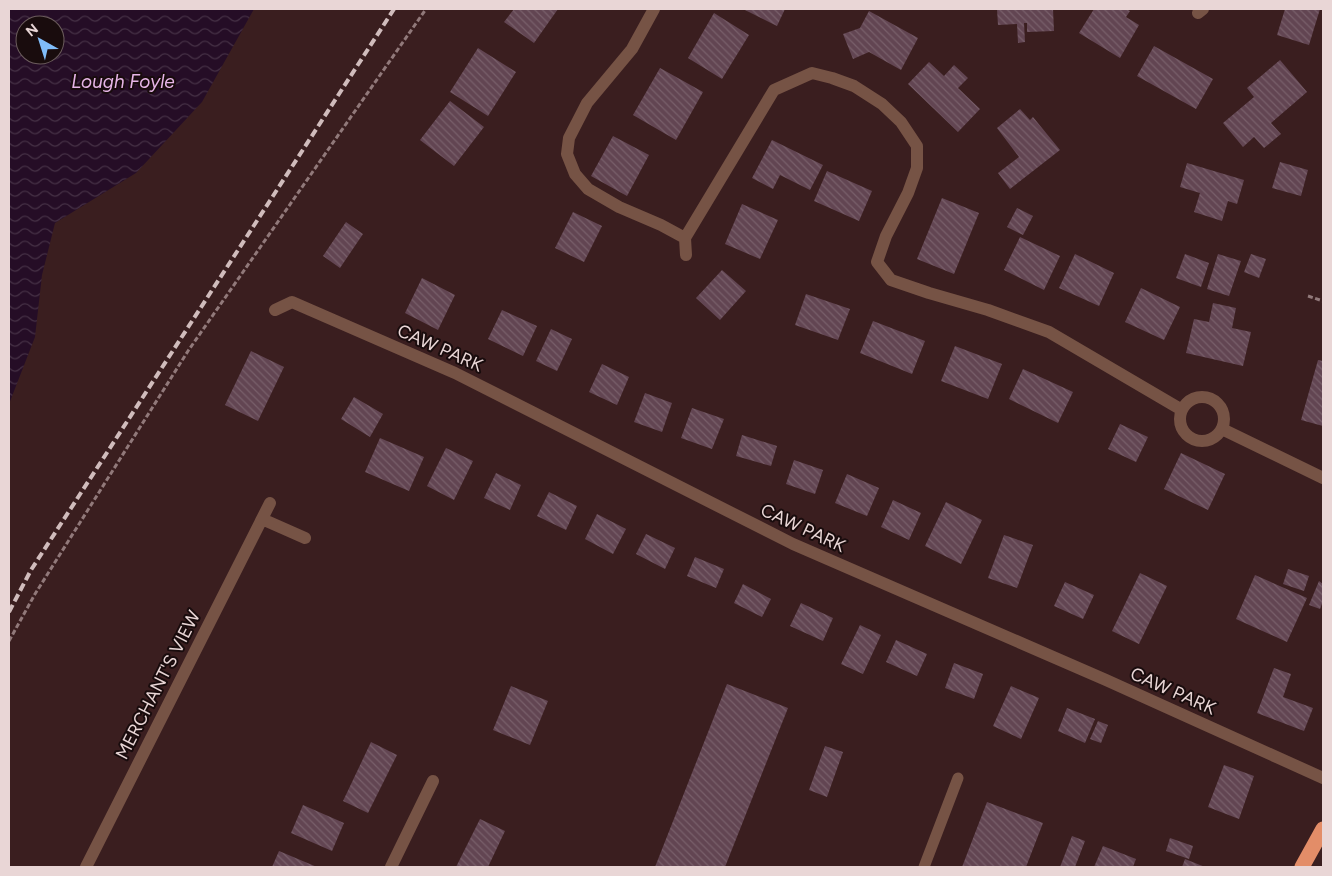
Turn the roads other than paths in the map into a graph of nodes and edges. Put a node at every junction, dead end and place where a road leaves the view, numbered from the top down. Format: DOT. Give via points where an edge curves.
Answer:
graph roads {
  1 [pos="654,9"];
  2 [pos="685,238"];
  3 [pos="686,255"];
  4 [pos="275,310"];
  5 [pos="1182,410"];
  6 [pos="1222,429"];
  7 [pos="1323,478"];
  8 [pos="270,503"];
  9 [pos="262,519"];
  10 [pos="305,538"];
  11 [pos="958,778"];
  12 [pos="1323,778"];
  13 [pos="433,781"];
  14 [pos="1323,829"];
  15 [pos="86,867"];
  16 [pos="391,867"];
  17 [pos="924,867"];
  18 [pos="1302,867"];
  1 -- 2 [label="street" via="632,49 587,103 569,138 567,154 575,174 588,188 618,207"];
  2 -- 3 [label="street"];
  2 -- 5 [label="street" via="774,90 812,73 832,78 854,86 882,104 901,122 917,146 917,168 877,262 891,280 1049,332"];
  4 -- 12 [label="street, CAW PARK" via="292,302 455,372 793,544"];
  5 -- 6 [label="street" via="1180,425 1189,437 1203,441 1211,439"];
  5 -- 6 [label="street" via="1191,399 1211,399 1224,415"];
  6 -- 7 [label="street"];
  8 -- 9 [label="street, MERCHANT'S VIEW"];
  9 -- 10 [label="street"];
  9 -- 15 [label="street, MERCHANT'S VIEW"];
  11 -- 17 [label="lane"];
  13 -- 16 [label="street"];
  14 -- 18 [label="highway"];
}
